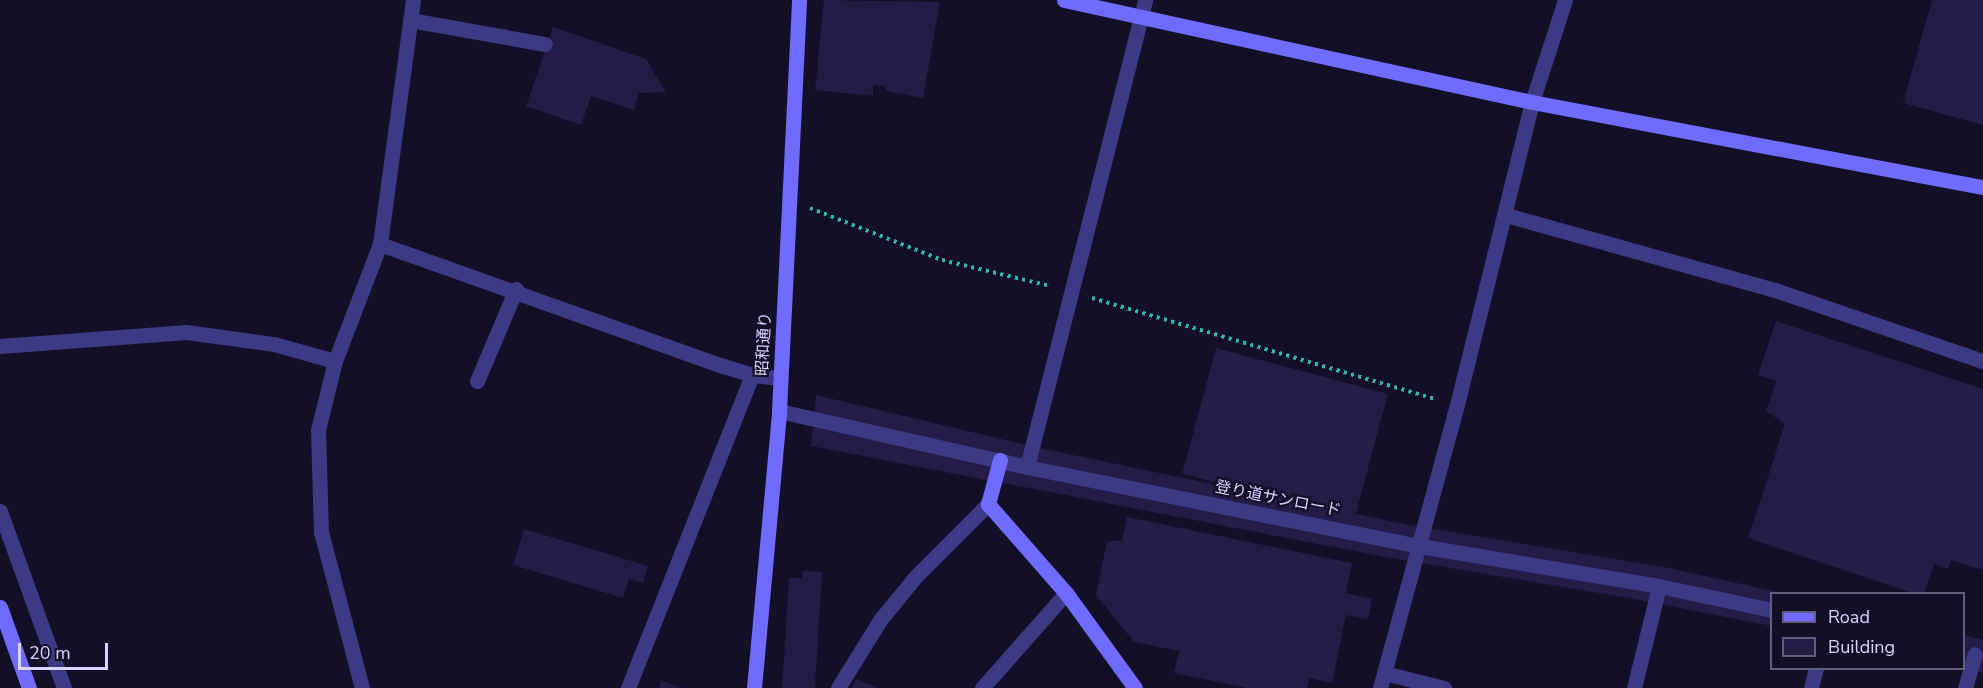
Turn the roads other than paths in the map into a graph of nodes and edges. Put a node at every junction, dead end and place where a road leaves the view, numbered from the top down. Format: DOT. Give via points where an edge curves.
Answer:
graph roads {
  1 [pos="413,0"];
  2 [pos="799,0"];
  3 [pos="1064,0"];
  4 [pos="1144,0"];
  5 [pos="1565,0"];
  6 [pos="1141,16"];
  7 [pos="410,20"];
  8 [pos="545,44"];
  9 [pos="1532,102"];
  10 [pos="1983,187"];
  11 [pos="1506,215"];
  12 [pos="380,244"];
  13 [pos="516,289"];
  14 [pos="0,346"];
  15 [pos="335,361"];
  16 [pos="1983,361"];
  17 [pos="752,375"];
  18 [pos="780,378"];
  19 [pos="477,381"];
  20 [pos="779,411"];
  21 [pos="1000,460"];
  22 [pos="1027,467"];
  23 [pos="988,504"];
  24 [pos="0,511"];
  25 [pos="1420,546"];
  26 [pos="1659,586"];
  27 [pos="1066,593"];
  28 [pos="0,607"];
  29 [pos="1770,610"];
  30 [pos="1974,654"];
  31 [pos="1816,670"];
  32 [pos="1382,681"];
  33 [pos="29,688"];
  34 [pos="64,688"];
  35 [pos="362,688"];
  36 [pos="628,688"];
  37 [pos="754,688"];
  38 [pos="838,688"];
  39 [pos="982,688"];
  40 [pos="1135,688"];
  41 [pos="1444,688"];
  42 [pos="1634,688"];
  43 [pos="1811,688"];
  44 [pos="1965,688"];
  1 -- 7 [label="street"];
  2 -- 18 [label="street, 昭和通り"];
  3 -- 6 [label="street"];
  4 -- 6 [label="street"];
  5 -- 9 [label="street"];
  6 -- 9 [label="street"];
  6 -- 22 [label="street"];
  7 -- 8 [label="street"];
  7 -- 12 [label="street"];
  9 -- 10 [label="street"];
  9 -- 11 [label="street"];
  11 -- 16 [label="street" via="1778,291"];
  11 -- 25 [label="street"];
  12 -- 13 [label="street"];
  12 -- 15 [label="street"];
  13 -- 17 [label="street"];
  13 -- 19 [label="street"];
  14 -- 15 [label="street" via="186,332 274,344"];
  15 -- 35 [label="street" via="318,430 321,532"];
  17 -- 18 [label="street"];
  17 -- 36 [label="street"];
  18 -- 20 [label="street, 昭和通り"];
  20 -- 21 [label="street, 登り道サンロード"];
  20 -- 37 [label="street, 昭和通り"];
  21 -- 22 [label="street, 登り道サンロード"];
  21 -- 23 [label="street"];
  22 -- 25 [label="street, 登り道サンロード"];
  23 -- 27 [label="street"];
  23 -- 38 [label="street" via="916,576 880,620"];
  24 -- 34 [label="street"];
  25 -- 26 [label="street, 登り道サンロード"];
  25 -- 32 [label="street"];
  26 -- 29 [label="street, 登り道サンロード"];
  26 -- 42 [label="street"];
  27 -- 39 [label="street"];
  27 -- 40 [label="street"];
  28 -- 33 [label="street"];
  30 -- 44 [label="street"];
  31 -- 43 [label="street"];
  32 -- 41 [label="street"];
}
